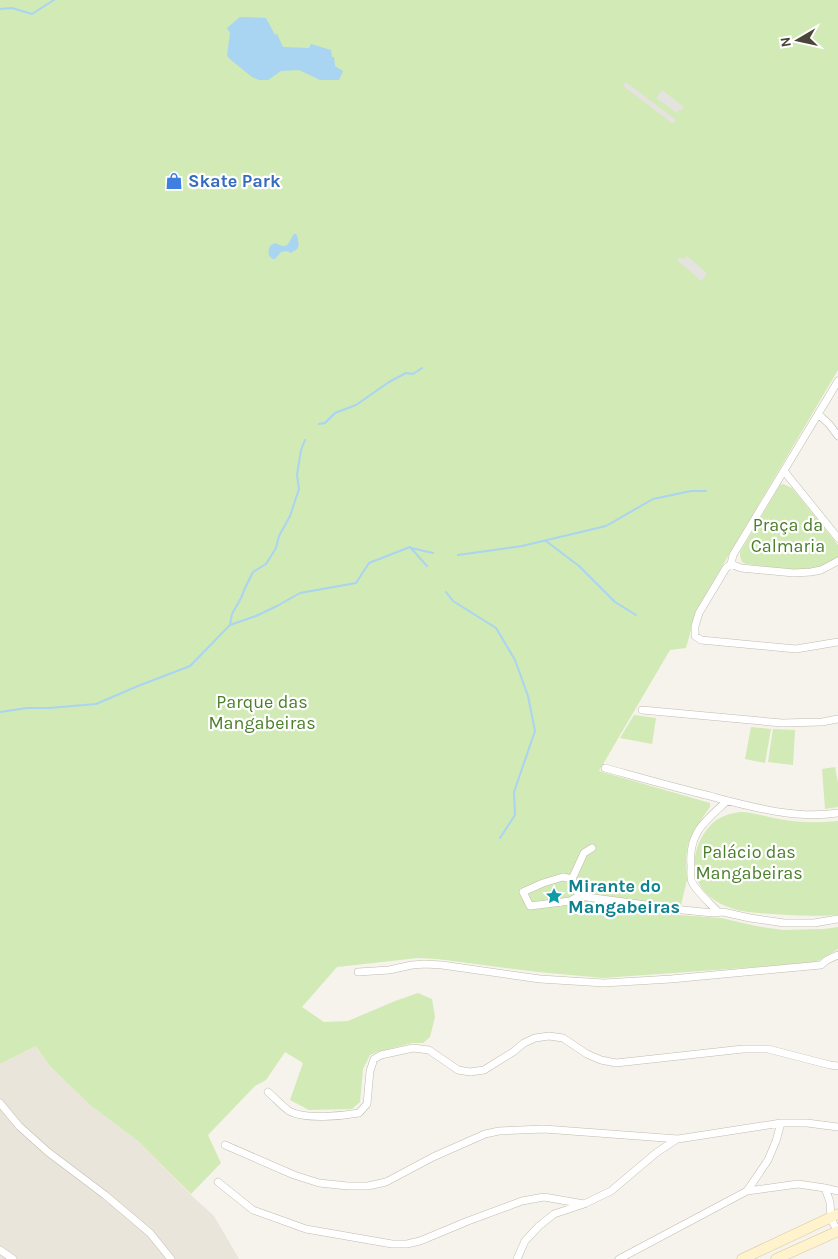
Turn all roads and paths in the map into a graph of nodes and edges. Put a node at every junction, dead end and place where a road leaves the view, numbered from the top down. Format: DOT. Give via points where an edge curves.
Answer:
graph roads {
  1 [pos="838,380"];
  2 [pos="818,414"];
  3 [pos="838,436"];
  4 [pos="784,471"];
  5 [pos="838,538"];
  6 [pos="838,561"];
  7 [pos="731,564"];
  8 [pos="838,642"];
  9 [pos="642,710"];
  10 [pos="838,719"];
  11 [pos="605,768"];
  12 [pos="728,801"];
  13 [pos="838,813"];
  14 [pos="592,848"];
  15 [pos="572,879"];
  16 [pos="579,896"];
  17 [pos="718,912"];
  18 [pos="838,919"];
  19 [pos="838,956"];
  20 [pos="358,972"];
  21 [pos="838,1066"];
  22 [pos="268,1092"];
  23 [pos="0,1103"];
  24 [pos="781,1123"];
  25 [pos="838,1127"];
  26 [pos="678,1139"];
  27 [pos="225,1145"];
  28 [pos="218,1182"];
  29 [pos="825,1188"];
  30 [pos="747,1191"];
  31 [pos="838,1192"];
  32 [pos="838,1198"];
  33 [pos="830,1202"];
  34 [pos="584,1204"];
  35 [pos="835,1216"];
  36 [pos="838,1231"];
  37 [pos="0,1250"];
  38 [pos="13,1259"];
  39 [pos="171,1259"];
  40 [pos="517,1259"];
  41 [pos="619,1259"];
  42 [pos="742,1259"];
  43 [pos="776,1259"];
  1 -- 2 [label="street"];
  2 -- 3 [label="street"];
  2 -- 4 [label="street"];
  4 -- 5 [label="street"];
  4 -- 7 [label="street" via="733,555"];
  6 -- 7 [label="street" via="821,570 794,573 741,568"];
  7 -- 8 [label="street" via="699,613 695,636 701,640 796,649"];
  9 -- 10 [label="street" via="782,724"];
  11 -- 12 [label="street"];
  12 -- 13 [label="street" via="788,814"];
  12 -- 17 [label="street" via="701,826 690,855 692,882"];
  14 -- 15 [label="street" via="584,853"];
  15 -- 16 [label="street"];
  15 -- 16 [label="street" via="562,876 524,892 530,906 570,901"];
  16 -- 17 [label="street"];
  17 -- 18 [label="street" via="784,923"];
  19 -- 20 [label="street" via="821,965 604,983 540,979 425,964"];
  21 -- 22 [label="street" via="768,1049 743,1048 616,1063 586,1054 563,1038 548,1036 524,1043 484,1070 470,1072 458,1070 429,1050 413,1048 381,1055 374,1059 370,1070 367,1104 360,1113 302,1116 289,1111"];
  23 -- 39 [label="street" via="19,1126 48,1152 150,1233"];
  24 -- 25 [label="street"];
  24 -- 26 [label="street"];
  24 -- 30 [label="street" via="768,1160"];
  26 -- 27 [label="street" via="544,1129 499,1131 433,1157 386,1182 368,1186 318,1183"];
  26 -- 34 [label="street" via="611,1191"];
  28 -- 34 [label="street" via="253,1210 306,1229 392,1244 420,1241 522,1201 544,1197"];
  29 -- 30 [label="street" via="798,1184"];
  29 -- 31 [label="street"];
  29 -- 33 [label="street"];
  30 -- 41 [label="street"];
  32 -- 33 [label="street"];
  33 -- 35 [label="street"];
  34 -- 40 [label="street" via="554,1214 539,1226 524,1241"];
  35 -- 36 [label="street"];
  35 -- 42 [label="street"];
  36 -- 43 [label="street"];
  37 -- 38 [label="street"];
}
